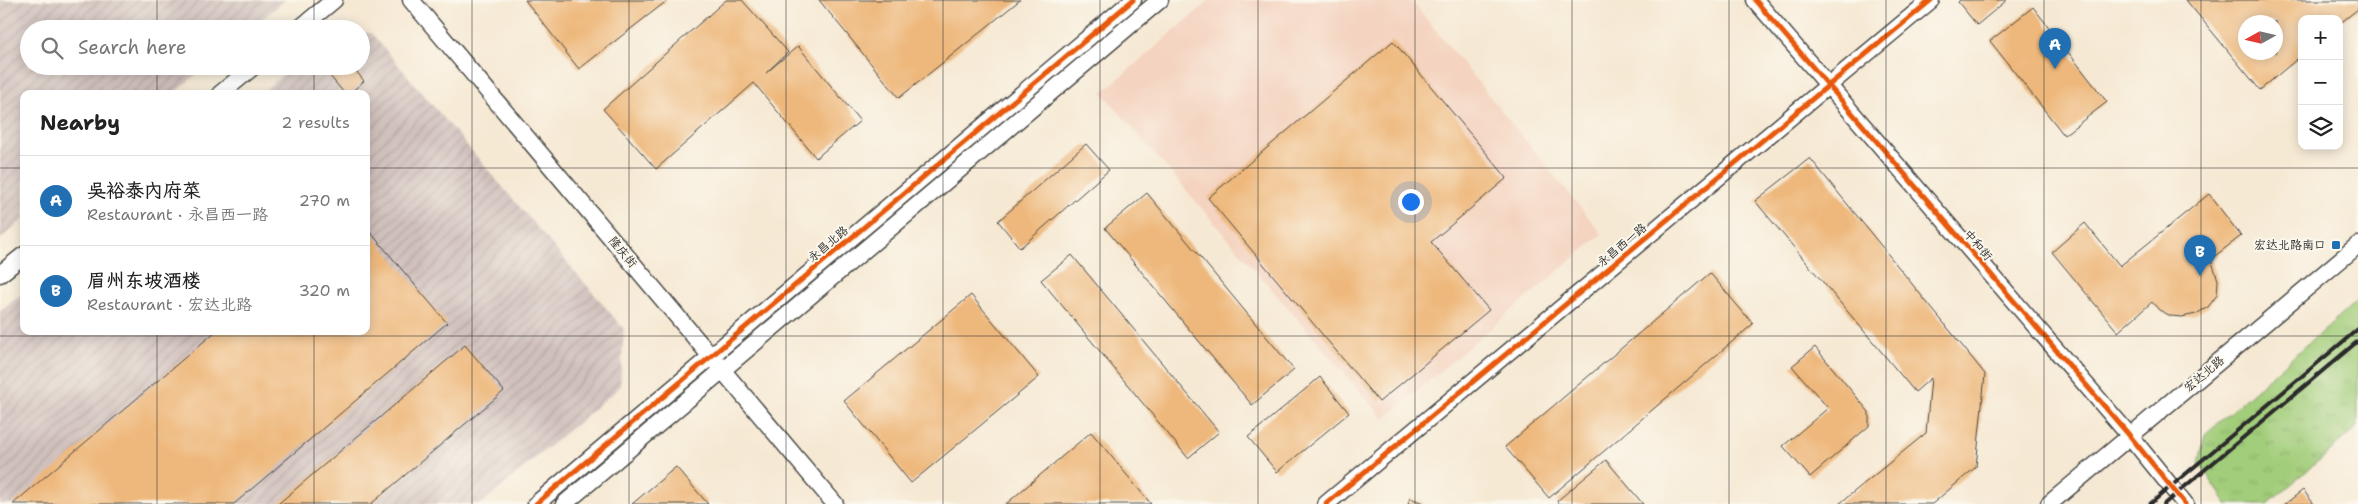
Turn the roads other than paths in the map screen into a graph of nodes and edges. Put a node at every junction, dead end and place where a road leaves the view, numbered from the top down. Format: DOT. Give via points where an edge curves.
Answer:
graph roads {
  1 [pos="334,0"];
  2 [pos="411,0"];
  3 [pos="1133,0"];
  4 [pos="1160,0"];
  5 [pos="1754,0"];
  6 [pos="1931,0"];
  7 [pos="310,20"];
  8 [pos="243,75"];
  9 [pos="1828,87"];
  10 [pos="225,90"];
  11 [pos="2358,245"];
  12 [pos="20,258"];
  13 [pos="0,274"];
  14 [pos="711,356"];
  15 [pos="722,371"];
  16 [pos="2130,436"];
  17 [pos="536,504"];
  18 [pos="564,504"];
  19 [pos="835,504"];
  20 [pos="1326,504"];
  21 [pos="2049,504"];
  22 [pos="2185,504"];
  1 -- 7 [label="street"];
  2 -- 14 [label="street, 隆庆街"];
  3 -- 14 [label="street, 永昌北路"];
  4 -- 15 [label="street"];
  5 -- 9 [label="street, 中和街"];
  6 -- 9 [label="street, 永昌西一路"];
  8 -- 10 [label="street"];
  9 -- 16 [label="street, 中和街"];
  9 -- 20 [label="street, 永昌西一路"];
  11 -- 16 [label="street, 宏达北路"];
  12 -- 13 [label="street"];
  14 -- 15 [label="street, 隆庆街"];
  14 -- 17 [label="street, 永昌北路"];
  15 -- 18 [label="street"];
  15 -- 19 [label="street, 隆庆街"];
  16 -- 21 [label="street, 宏达北路"];
  16 -- 22 [label="street, 中和街"];
}
